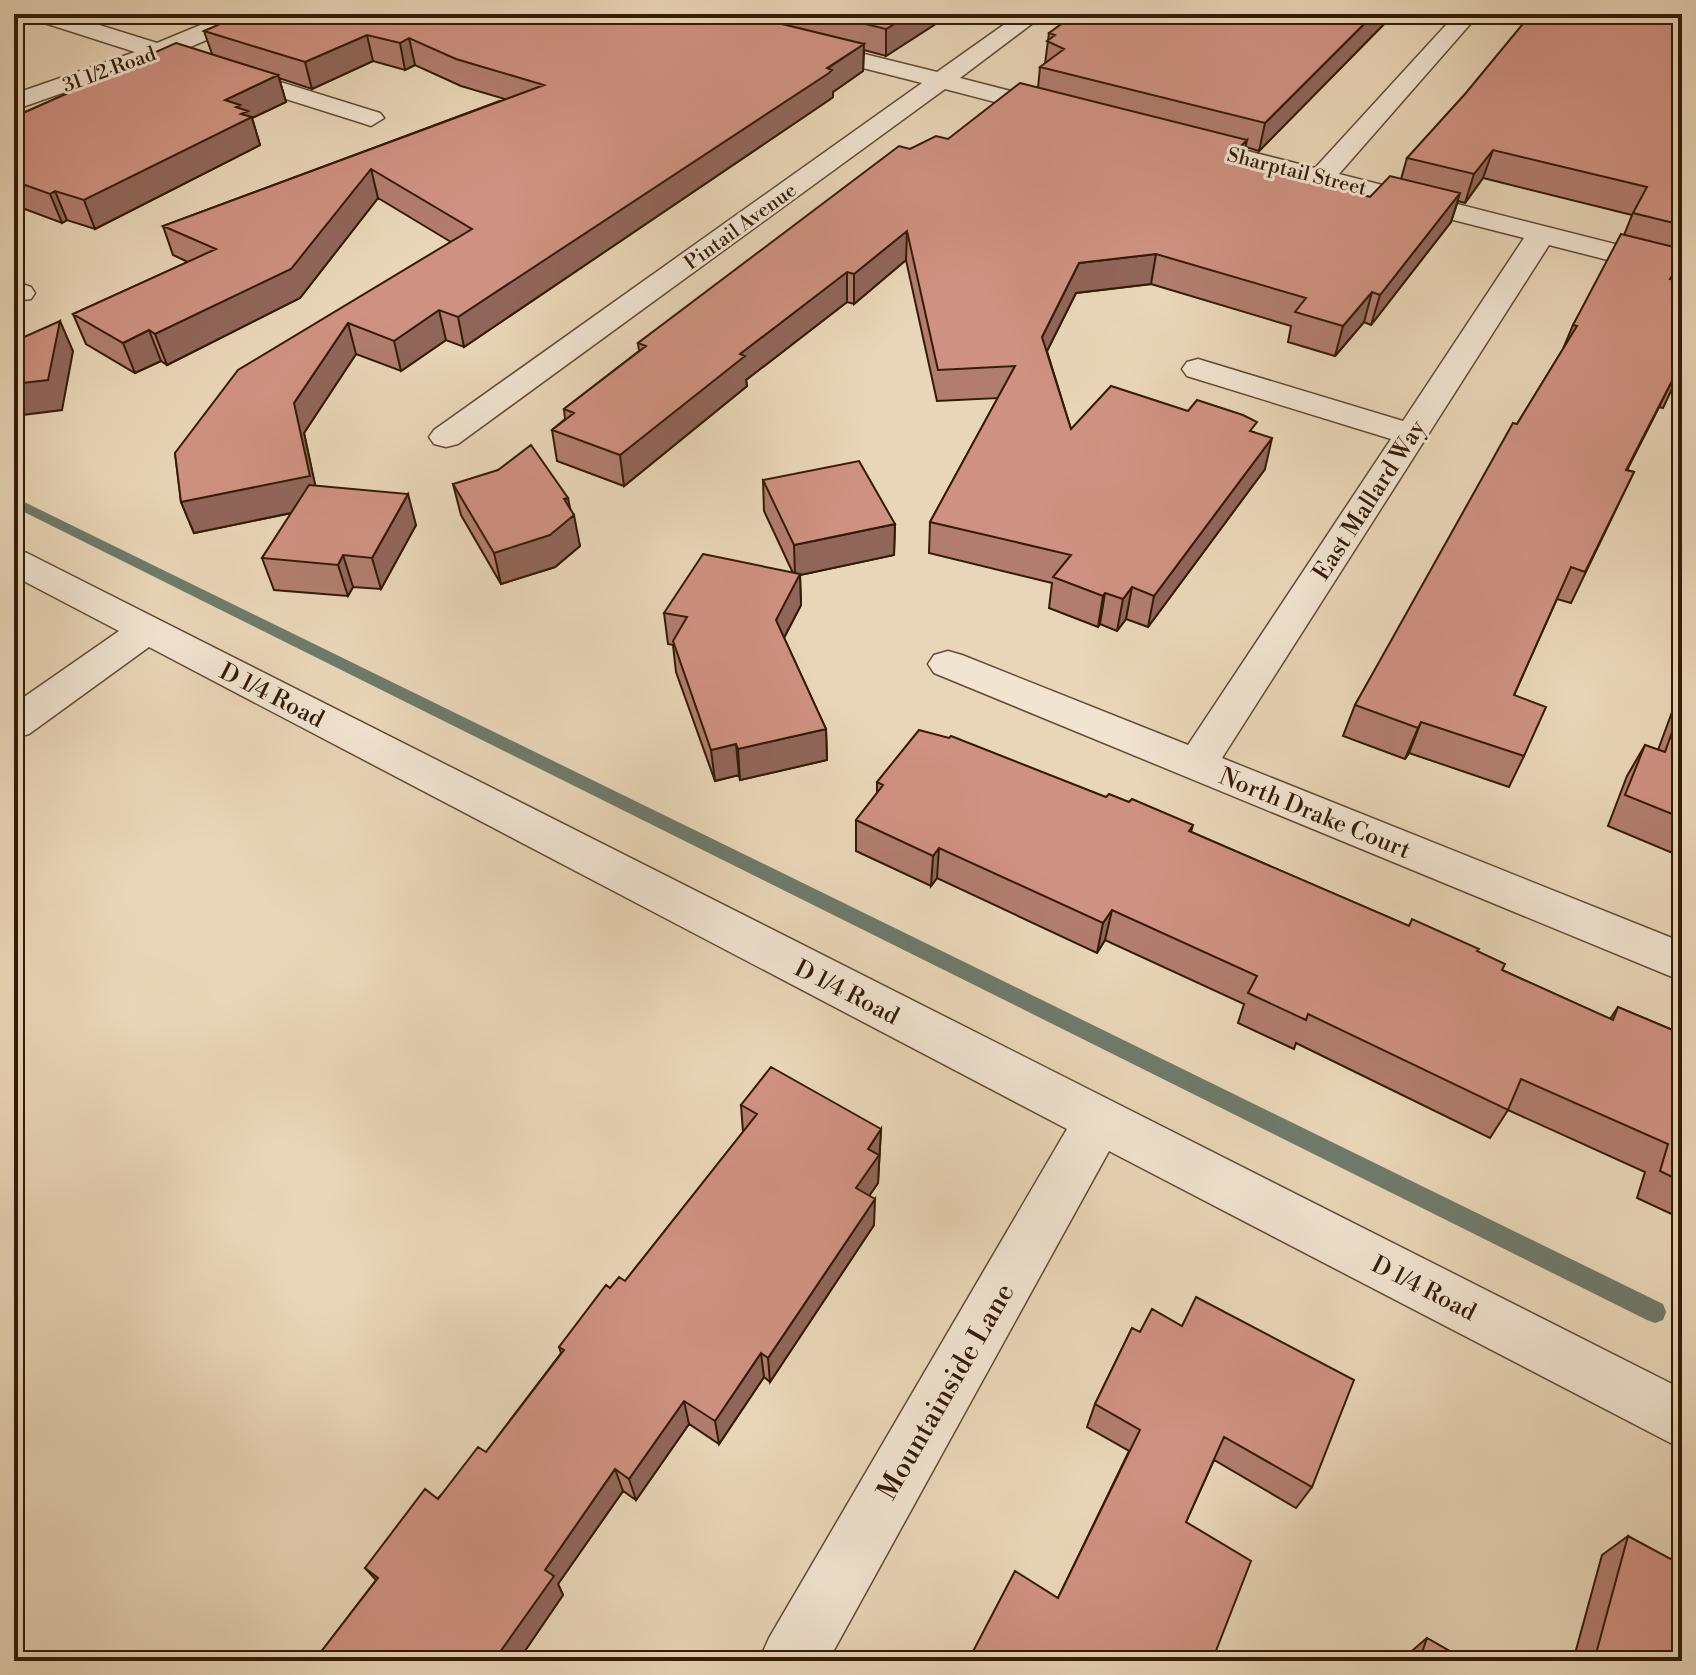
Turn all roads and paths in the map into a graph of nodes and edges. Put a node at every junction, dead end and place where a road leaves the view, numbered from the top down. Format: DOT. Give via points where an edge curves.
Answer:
graph roads {
  1 [pos="40,14"];
  2 [pos="247,14"];
  3 [pos="1034,14"];
  4 [pos="1468,14"];
  5 [pos="772,38"];
  6 [pos="157,52"];
  7 [pos="941,82"];
  8 [pos="14,102"];
  9 [pos="1078,116"];
  10 [pos="371,118"];
  11 [pos="1154,135"];
  12 [pos="1322,177"];
  13 [pos="1541,235"];
  14 [pos="1682,270"];
  15 [pos="1198,369"];
  16 [pos="1411,434"];
  17 [pos="446,437"];
  18 [pos="14,561"];
  19 [pos="147,630"];
  20 [pos="948,664"];
  21 [pos="14,724"];
  22 [pos="1196,765"];
  23 [pos="1682,962"];
  24 [pos="1099,1121"];
  25 [pos="1682,1420"];
  26 [pos="792,1661"];
  1 -- 6 [label="street"];
  2 -- 6 [label="street, 31 1/2 Road"];
  3 -- 7 [label="street, Pintail Avenue"];
  4 -- 12 [label="street"];
  5 -- 7 [label="street"];
  6 -- 8 [label="street, 31 1/2 Road"];
  6 -- 10 [label="street"];
  7 -- 9 [label="street"];
  7 -- 17 [label="street, Pintail Avenue"];
  11 -- 12 [label="street, Sharptail Street"];
  12 -- 13 [label="street, Sharptail Street"];
  13 -- 14 [label="street, Sharptail Street"];
  13 -- 16 [label="street, East Mallard Way"];
  15 -- 16 [label="street"];
  16 -- 22 [label="street, East Mallard Way"];
  18 -- 19 [label="street, D 1/4 Road"];
  19 -- 21 [label="street"];
  19 -- 24 [label="street, D 1/4 Road"];
  20 -- 22 [label="street, North Drake Court"];
  22 -- 23 [label="street, North Drake Court"];
  24 -- 25 [label="street, D 1/4 Road"];
  24 -- 26 [label="street, Mountainside Lane"];
}
